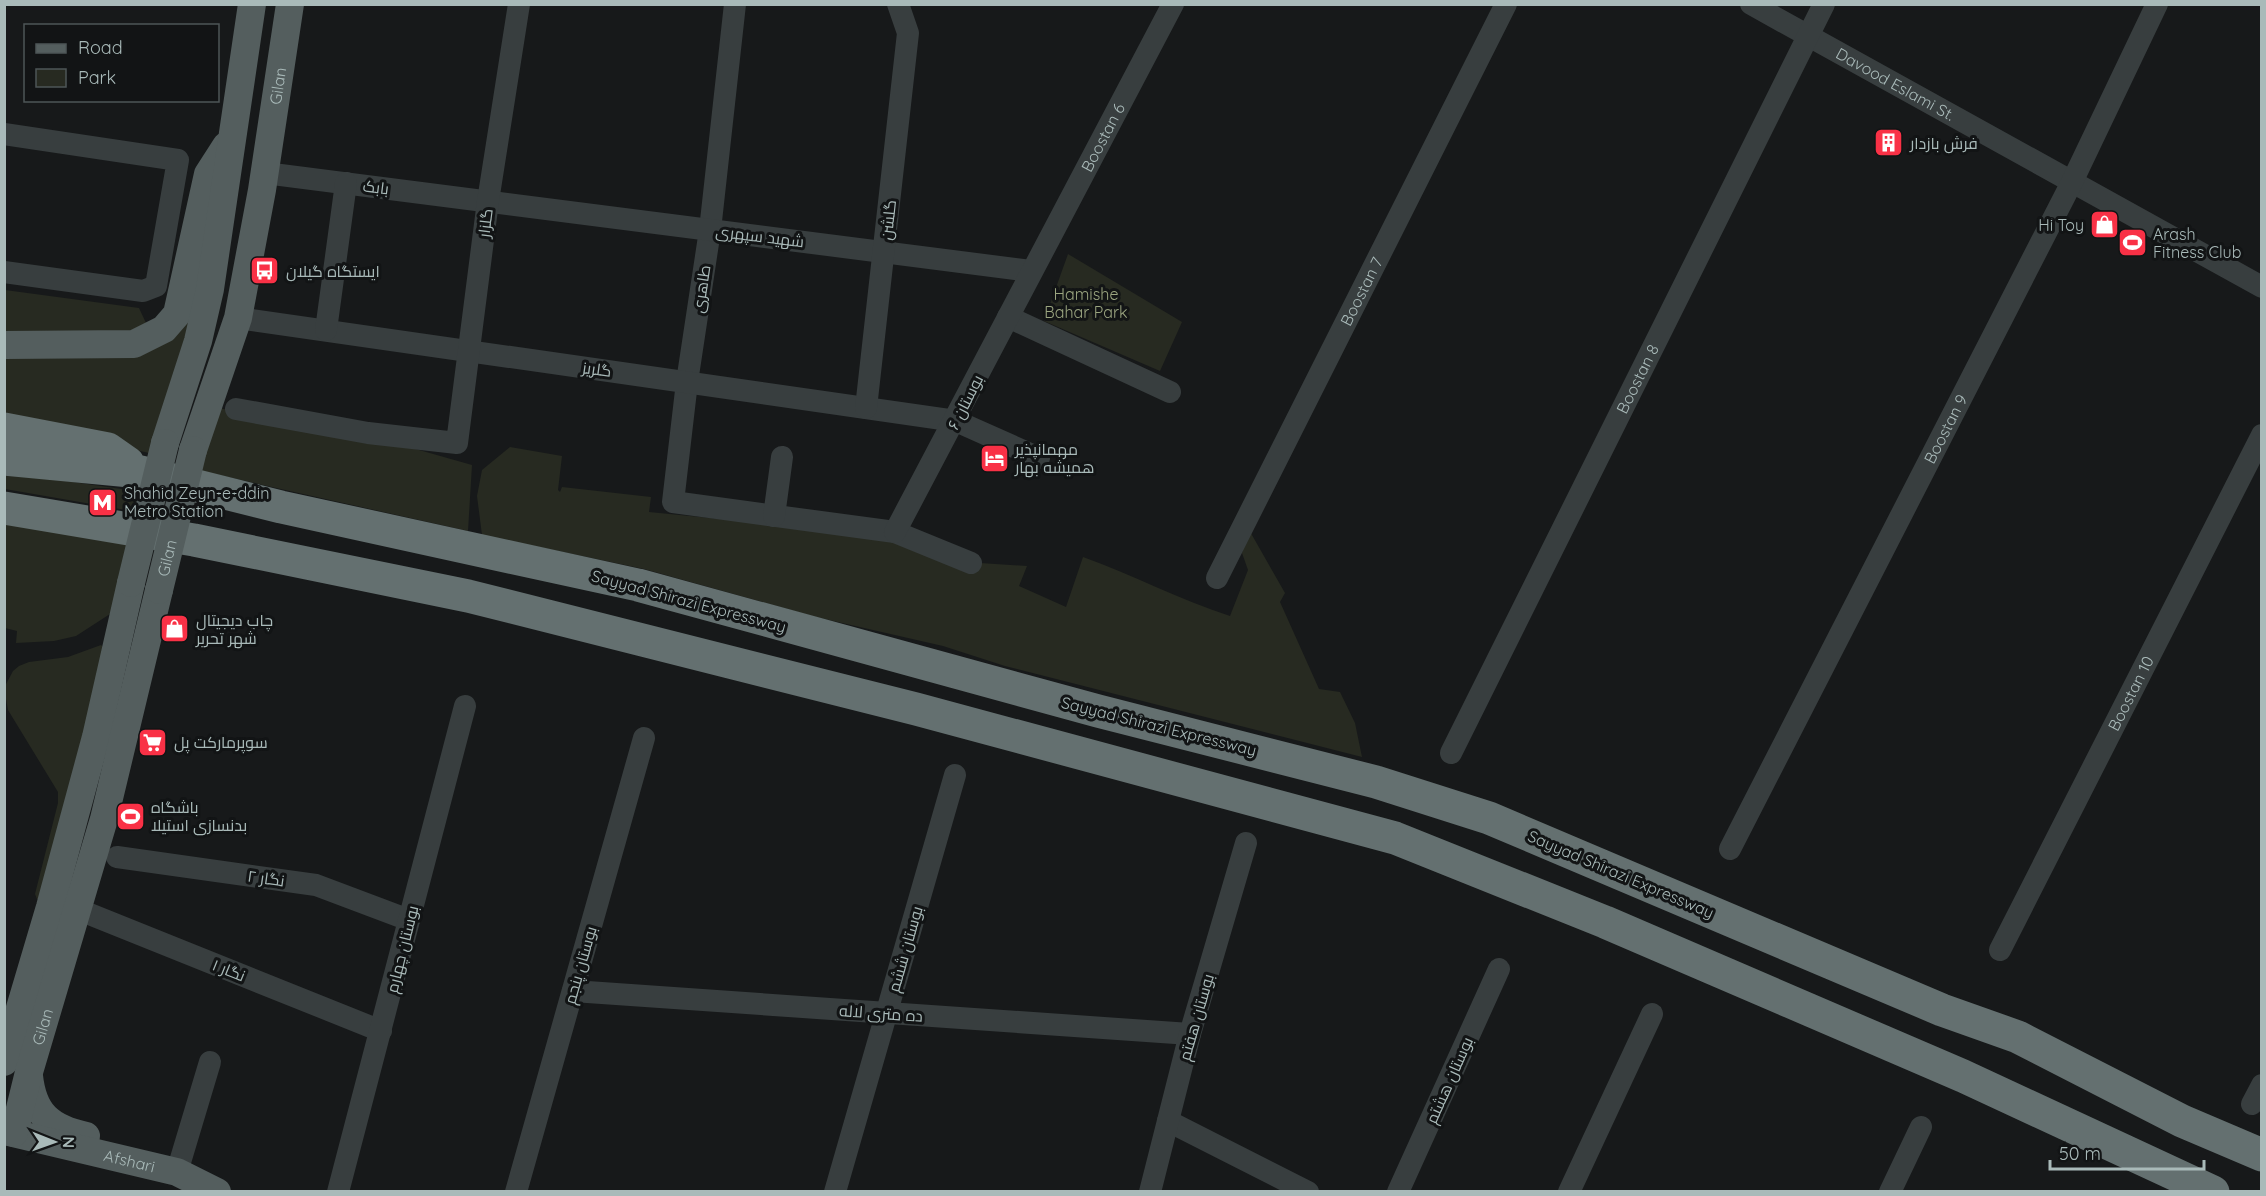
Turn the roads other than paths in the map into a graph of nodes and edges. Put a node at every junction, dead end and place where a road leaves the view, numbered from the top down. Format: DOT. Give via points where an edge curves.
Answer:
graph roads {
  1 [pos="252,4"];
  2 [pos="290,4"];
  3 [pos="519,4"];
  4 [pos="735,4"];
  5 [pos="898,4"];
  6 [pos="1173,4"];
  7 [pos="1506,4"];
  8 [pos="1750,4"];
  9 [pos="1824,4"];
  10 [pos="2157,4"];
  11 [pos="1808,36"];
  12 [pos="4,134"];
  13 [pos="234,134"];
  14 [pos="265,173"];
  15 [pos="2072,182"];
  16 [pos="346,183"];
  17 [pos="488,201"];
  18 [pos="710,230"];
  19 [pos="884,252"];
  20 [pos="1031,271"];
  21 [pos="4,272"];
  22 [pos="2262,287"];
  23 [pos="1008,317"];
  24 [pos="238,318"];
  25 [pos="326,330"];
  26 [pos="4,345"];
  27 [pos="469,351"];
  28 [pos="687,382"];
  29 [pos="1170,392"];
  30 [pos="866,408"];
  31 [pos="236,409"];
  32 [pos="956,421"];
  33 [pos="4,429"];
  34 [pos="2262,435"];
  35 [pos="782,457"];
  36 [pos="1039,458"];
  37 [pos="4,459"];
  38 [pos="141,472"];
  39 [pos="4,508"];
  40 [pos="774,516"];
  41 [pos="895,532"];
  42 [pos="971,563"];
  43 [pos="1217,578"];
  44 [pos="465,706"];
  45 [pos="644,738"];
  46 [pos="1451,753"];
  47 [pos="955,775"];
  48 [pos="1246,843"];
  49 [pos="1730,849"];
  50 [pos="117,857"];
  51 [pos="63,908"];
  52 [pos="409,920"];
  53 [pos="2000,950"];
  54 [pos="1499,969"];
  55 [pos="573,992"];
  56 [pos="4,999"];
  57 [pos="886,1013"];
  58 [pos="1652,1014"];
  59 [pos="381,1031"];
  60 [pos="1190,1034"];
  61 [pos="210,1062"];
  62 [pos="17,1067"];
  63 [pos="1168,1121"];
  64 [pos="1921,1126"];
  65 [pos="9,1132"];
  66 [pos="2262,1155"];
  67 [pos="177,1172"];
  68 [pos="217,1191"];
  69 [pos="338,1191"];
  70 [pos="516,1191"];
  71 [pos="835,1191"];
  72 [pos="1149,1191"];
  73 [pos="1308,1191"];
  74 [pos="1398,1191"];
  75 [pos="1569,1191"];
  76 [pos="1890,1191"];
  77 [pos="2213,1191"];
  1 -- 13 [label="main road, Gilan"];
  2 -- 14 [label="main road, Gilan"];
  3 -- 17 [label="street, گلزار"];
  4 -- 18 [label="street, طاهری"];
  5 -- 19 [label="street, گلشن" via="908,33"];
  6 -- 20 [label="street, Boostan 6"];
  7 -- 43 [label="street, Boostan 7"];
  8 -- 11 [label="street, Davood Eslami St."];
  9 -- 11 [label="street, Boostan 8"];
  10 -- 15 [label="street, Boostan 9"];
  11 -- 15 [label="street, Davood Eslami St."];
  11 -- 46 [label="street, Boostan 8"];
  12 -- 21 [label="street" via="178,160 156,286 143,291"];
  13 -- 26 [label="main road" via="208,174 177,314 164,329 134,344"];
  13 -- 51 [label="main road, Gilan, bridge" via="206,307 165,443 130,583"];
  14 -- 16 [label="street, بابک"];
  14 -- 24 [label="main road, Gilan"];
  15 -- 22 [label="street, Davood Eslami St."];
  15 -- 49 [label="street, Boostan 9"];
  16 -- 17 [label="street, بابک"];
  16 -- 25 [label="street"];
  17 -- 18 [label="street, شهید سپهری"];
  17 -- 27 [label="street, گلزار"];
  18 -- 19 [label="street, شهید سپهری"];
  18 -- 28 [label="street, طاهری"];
  19 -- 20 [label="street, شهید سپهری"];
  19 -- 30 [label="street, گلشن"];
  20 -- 23 [label="street, بوستان ۶"];
  23 -- 29 [label="street"];
  23 -- 32 [label="street, بوستان ۶"];
  24 -- 25 [label="street, گلریز"];
  24 -- 51 [label="main road, Gilan, bridge" via="193,450 95,853"];
  25 -- 27 [label="street, گلریز"];
  27 -- 28 [label="street, گلریز"];
  27 -- 31 [label="street, گلزار" via="457,443 368,433"];
  28 -- 30 [label="street, گلریز"];
  28 -- 40 [label="street, طاهری" via="673,502"];
  30 -- 32 [label="street, گلریز"];
  32 -- 36 [label="street, گلریز"];
  32 -- 41 [label="street, بوستان ۶"];
  33 -- 38 [label="highway" via="108,449"];
  34 -- 53 [label="street, Boostan 10"];
  35 -- 40 [label="street"];
  37 -- 38 [label="highway, Sayyad Shirazi Expressway"];
  38 -- 66 [label="highway, Sayyad Shirazi Expressway" via="281,507 638,585 1098,711 1376,782 1489,818 1942,1010 2018,1037 2182,1121"];
  39 -- 77 [label="highway" via="194,540 468,596 916,709 1395,838 1605,922 1963,1076"];
  40 -- 41 [label="street"];
  41 -- 42 [label="street"];
  44 -- 52 [label="street, بوستان چهارم"];
  45 -- 55 [label="street, بوستان پنجم"];
  47 -- 57 [label="street, بوستان ششم"];
  48 -- 60 [label="street, بوستان هفتم"];
  50 -- 52 [label="street, نگار ۲" via="316,885"];
  51 -- 56 [label="main road" via="29,946"];
  51 -- 59 [label="street, نگار ۱"];
  51 -- 62 [label="main road, Gilan"];
  52 -- 59 [label="street, بوستان چهارم"];
  54 -- 74 [label="street, بوستان هشتم"];
  55 -- 57 [label="street, ده متری لاله"];
  55 -- 70 [label="street, بوستان پنجم"];
  57 -- 60 [label="street, ده متری لاله"];
  57 -- 71 [label="street, بوستان ششم"];
  58 -- 75 [label="street"];
  59 -- 69 [label="street, بوستان چهارم"];
  60 -- 63 [label="street, بوستان هفتم"];
  61 -- 67 [label="street"];
  62 -- 65 [label="main road, Gilan"];
  62 -- 67 [label="main road, Gilan" via="39,1112 53,1124 75,1134 147,1149"];
  63 -- 72 [label="street, بوستان هفتم"];
  63 -- 73 [label="street"];
  64 -- 76 [label="street"];
  65 -- 67 [label="main road, Afshari"];
  67 -- 68 [label="main road, Afshari"];
}
